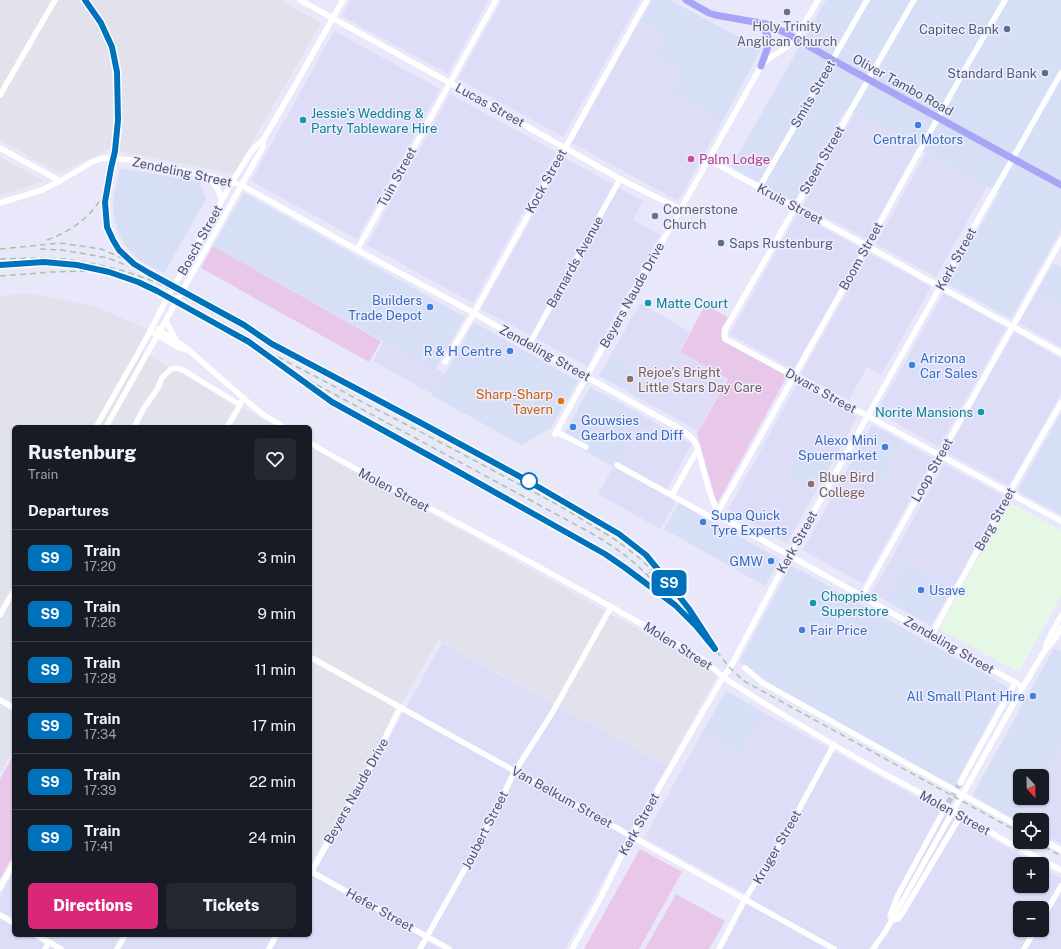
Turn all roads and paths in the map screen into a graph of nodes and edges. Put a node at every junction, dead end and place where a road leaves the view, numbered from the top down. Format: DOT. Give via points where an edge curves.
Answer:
graph roads {
  1 [pos="55,0"];
  2 [pos="300,0"];
  3 [pos="343,0"];
  4 [pos="496,0"];
  5 [pos="647,0"];
  6 [pos="686,0"];
  7 [pos="818,0"];
  8 [pos="867,0"];
  9 [pos="914,0"];
  10 [pos="1005,0"];
  11 [pos="333,19"];
  12 [pos="760,23"];
  13 [pos="796,38"];
  14 [pos="833,60"];
  15 [pos="761,66"];
  16 [pos="1061,73"];
  17 [pos="868,80"];
  18 [pos="450,83"];
  19 [pos="0,95"];
  20 [pos="938,118"];
  21 [pos="263,140"];
  22 [pos="565,147"];
  23 [pos="0,148"];
  24 [pos="1013,158"];
  25 [pos="709,160"];
  26 [pos="209,176"];
  27 [pos="620,179"];
  28 [pos="60,181"];
  29 [pos="232,182"];
  30 [pos="241,185"];
  31 [pos="1061,186"];
  32 [pos="759,188"];
  33 [pos="222,200"];
  34 [pos="0,203"];
  35 [pos="796,207"];
  36 [pos="680,210"];
  37 [pos="1061,240"];
  38 [pos="867,246"];
  39 [pos="357,250"];
  40 [pos="940,287"];
  41 [pos="474,313"];
  42 [pos="166,321"];
  43 [pos="1012,327"];
  44 [pos="152,328"];
  45 [pos="159,333"];
  46 [pos="177,341"];
  47 [pos="729,341"];
  48 [pos="529,345"];
  49 [pos="188,351"];
  50 [pos="1061,353"];
  51 [pos="445,362"];
  52 [pos="587,376"];
  53 [pos="794,376"];
  54 [pos="244,397"];
  55 [pos="1061,403"];
  56 [pos="240,404"];
  57 [pos="867,416"];
  58 [pos="97,425"];
  59 [pos="107,425"];
  60 [pos="135,425"];
  61 [pos="228,425"];
  62 [pos="281,425"];
  63 [pos="312,444"];
  64 [pos="586,447"];
  65 [pos="698,449"];
  66 [pos="940,456"];
  67 [pos="618,465"];
  68 [pos="1009,493"];
  69 [pos="672,495"];
  70 [pos="718,512"];
  71 [pos="1061,521"];
  72 [pos="789,556"];
  73 [pos="12,594"];
  74 [pos="862,596"];
  75 [pos="611,607"];
  76 [pos="0,615"];
  77 [pos="1061,616"];
  78 [pos="1061,628"];
  79 [pos="1052,632"];
  80 [pos="931,636"];
  81 [pos="1055,639"];
  82 [pos="1061,642"];
  83 [pos="1045,650"];
  84 [pos="312,658"];
  85 [pos="745,668"];
  86 [pos="723,677"];
  87 [pos="1015,683"];
  88 [pos="1023,687"];
  89 [pos="0,700"];
  90 [pos="12,707"];
  91 [pos="400,707"];
  92 [pos="834,745"];
  93 [pos="516,771"];
  94 [pos="960,782"];
  95 [pos="944,810"];
  96 [pos="961,815"];
  97 [pos="1013,823"];
  98 [pos="631,836"];
  99 [pos="1049,844"];
  100 [pos="1061,850"];
  101 [pos="12,866"];
  102 [pos="312,869"];
  103 [pos="1061,870"];
  104 [pos="312,873"];
  105 [pos="1061,886"];
  106 [pos="0,888"];
  107 [pos="746,899"];
  108 [pos="1049,906"];
  109 [pos="0,915"];
  110 [pos="892,920"];
  111 [pos="12,922"];
  112 [pos="40,937"];
  113 [pos="124,937"];
  114 [pos="275,937"];
  115 [pos="427,937"];
  116 [pos="1031,937"];
  117 [pos="49,942"];
  118 [pos="45,949"];
  119 [pos="61,949"];
  120 [pos="117,949"];
  121 [pos="269,949"];
  122 [pos="420,949"];
  123 [pos="449,949"];
  124 [pos="572,949"];
  125 [pos="719,949"];
  126 [pos="834,949"];
  127 [pos="874,949"];
  128 [pos="1024,949"];
  1 -- 19 [label="street"];
  2 -- 11 [label="street, Lucas Street"];
  3 -- 11 [label="street, Bosch Street"];
  4 -- 18 [label="street, Tuin Street"];
  5 -- 22 [label="street, Kock Street"];
  6 -- 12 [label="main road, Oliver Tambo Road" via="715,15"];
  7 -- 13 [label="street, Beyers Naude Drive"];
  8 -- 14 [label="street, Smits Street"];
  9 -- 17 [label="street, Steen Street"];
  10 -- 20 [label="street, Boom Street"];
  11 -- 18 [label="street, Lucas Street"];
  11 -- 21 [label="street, Bosch Street"];
  12 -- 13 [label="main road, Oliver Tambo Road" via="771,25"];
  12 -- 15 [label="main road" via="769,41"];
  13 -- 14 [label="main road, Oliver Tambo Road"];
  13 -- 15 [label="street, Beyers Naude Drive"];
  14 -- 17 [label="main road, Oliver Tambo Road"];
  14 -- 32 [label="street, Smits Street"];
  15 -- 25 [label="street, Beyers Naude Drive"];
  16 -- 24 [label="street, Kerk Street"];
  17 -- 20 [label="main road, Oliver Tambo Road"];
  17 -- 35 [label="street, Steen Street"];
  18 -- 22 [label="street, Lucas Street"];
  18 -- 39 [label="street, Tuin Street"];
  20 -- 24 [label="main road, Oliver Tambo Road"];
  20 -- 38 [label="street, Boom Street"];
  21 -- 29 [label="street, Bosch Street" via="251,152"];
  21 -- 30 [label="street, Bosch Street" via="262,147"];
  22 -- 27 [label="street, Lucas Street"];
  22 -- 41 [label="street, Kock Street"];
  23 -- 28 [label="street"];
  24 -- 31 [label="main road, Oliver Tambo Road"];
  24 -- 40 [label="street, Kerk Street"];
  25 -- 32 [label="street, Kruis Street"];
  25 -- 36 [label="street, Beyers Naude Drive"];
  26 -- 28 [label="street, Zendeling Street" via="122,158 104,158 84,166"];
  26 -- 29 [label="street, Zendeling Street"];
  26 -- 33 [label="street"];
  27 -- 36 [label="street, Lucas Street"];
  27 -- 48 [label="street, Barnards Avenue"];
  28 -- 34 [label="street, Zendeling Street" via="42,190"];
  29 -- 30 [label="street, Zendeling Street"];
  29 -- 33 [label="street, Bosch Street"];
  30 -- 39 [label="street, Zendeling Street"];
  30 -- 42 [label="street, Bosch Street"];
  32 -- 35 [label="street, Kruis Street"];
  33 -- 44 [label="street, Bosch Street"];
  35 -- 38 [label="street, Kruis Street"];
  35 -- 47 [label="street, Steen Street" via="726,330 725,336"];
  36 -- 52 [label="street, Beyers Naude Drive"];
  37 -- 43 [label="street, Loop Street"];
  38 -- 40 [label="street, Kruis Street"];
  38 -- 53 [label="street, Boom Street"];
  39 -- 41 [label="street, Zendeling Street"];
  40 -- 43 [label="street, Kruis Street"];
  40 -- 57 [label="street, Kerk Street"];
  41 -- 48 [label="street, Zendeling Street"];
  41 -- 51 [label="street, Kock Street"];
  42 -- 45 [label="street, Bosch Street"];
  42 -- 46 [label="street"];
  43 -- 50 [label="street, Kruis Street"];
  43 -- 66 [label="street, Loop Street"];
  44 -- 45 [label="street"];
  44 -- 58 [label="street, Bosch Street"];
  45 -- 46 [label="street"];
  45 -- 49 [label="street"];
  45 -- 59 [label="street, Bosch Street"];
  46 -- 49 [label="street"];
  47 -- 53 [label="street, Dwars Street"];
  48 -- 52 [label="street, Zendeling Street"];
  49 -- 54 [label="street"];
  52 -- 64 [label="street, Beyers Naude Drive" via="556,433"];
  52 -- 65 [label="street, Zendeling Street" via="688,434"];
  53 -- 57 [label="street, Dwars Street"];
  53 -- 70 [label="street, Boom Street"];
  54 -- 56 [label="street"];
  54 -- 62 [label="street" via="262,414"];
  55 -- 68 [label="street, Berg Street"];
  56 -- 60 [label="street" via="183,370 171,369 162,378"];
  56 -- 61 [label="street"];
  57 -- 66 [label="street, Dwars Street"];
  57 -- 72 [label="street, Kerk Street"];
  63 -- 75 [label="street, Molen Street"];
  65 -- 69 [label="street"];
  65 -- 70 [label="street, Zendeling Street"];
  66 -- 68 [label="street, Dwars Street"];
  66 -- 74 [label="street, Loop Street"];
  67 -- 69 [label="street"];
  68 -- 71 [label="street, Dwars Street"];
  68 -- 80 [label="street, Berg Street"];
  69 -- 70 [label="street" via="714,519"];
  70 -- 72 [label="street, Zendeling Street" via="723,518"];
  72 -- 74 [label="street, Zendeling Street"];
  72 -- 86 [label="street, Kerk Street"];
  73 -- 76 [label="street"];
  74 -- 80 [label="street, Zendeling Street"];
  75 -- 86 [label="street, Molen Street" via="690,651"];
  75 -- 93 [label="street, Joubert Street" via="551,715"];
  77 -- 79 [label="street"];
  78 -- 81 [label="street"];
  79 -- 81 [label="street"];
  79 -- 83 [label="street"];
  80 -- 87 [label="street, Zendeling Street"];
  81 -- 82 [label="street"];
  81 -- 83 [label="street"];
  83 -- 88 [label="street"];
  84 -- 91 [label="street, Van Belkum Street"];
  85 -- 97 [label="street, Molen Street" via="763,683"];
  86 -- 92 [label="street, Molen Street"];
  86 -- 98 [label="street, Kerk Street"];
  87 -- 88 [label="street, Zendeling Street"];
  87 -- 94 [label="street"];
  88 -- 110 [label="street"];
  89 -- 90 [label="street"];
  91 -- 93 [label="street, Van Belkum Street"];
  91 -- 102 [label="street, Beyers Naude Drive" via="373,763"];
  92 -- 96 [label="street, Molen Street"];
  92 -- 107 [label="street, Kruger Street" via="780,844"];
  93 -- 98 [label="street, Van Belkum Street"];
  93 -- 115 [label="street, Joubert Street"];
  95 -- 110 [label="street" via="898,895 890,915"];
  96 -- 103 [label="street, Molen Street"];
  96 -- 110 [label="street" via="903,912 898,919"];
  98 -- 107 [label="street, Van Belkum Street"];
  98 -- 124 [label="street, Kerk Street"];
  99 -- 100 [label="street"];
  101 -- 106 [label="street"];
  104 -- 115 [label="street, Hefer Street"];
  105 -- 108 [label="street"];
  107 -- 125 [label="street, Kruger Street"];
  107 -- 126 [label="street, Van Belkum Street"];
  109 -- 111 [label="street"];
  110 -- 127 [label="street"];
  112 -- 117 [label="street"];
  113 -- 120 [label="street"];
  114 -- 121 [label="street"];
  115 -- 122 [label="street, Joubert Street"];
  115 -- 123 [label="street, Hefer Street"];
  116 -- 128 [label="street"];
  117 -- 118 [label="street"];
  117 -- 119 [label="street"];
}
